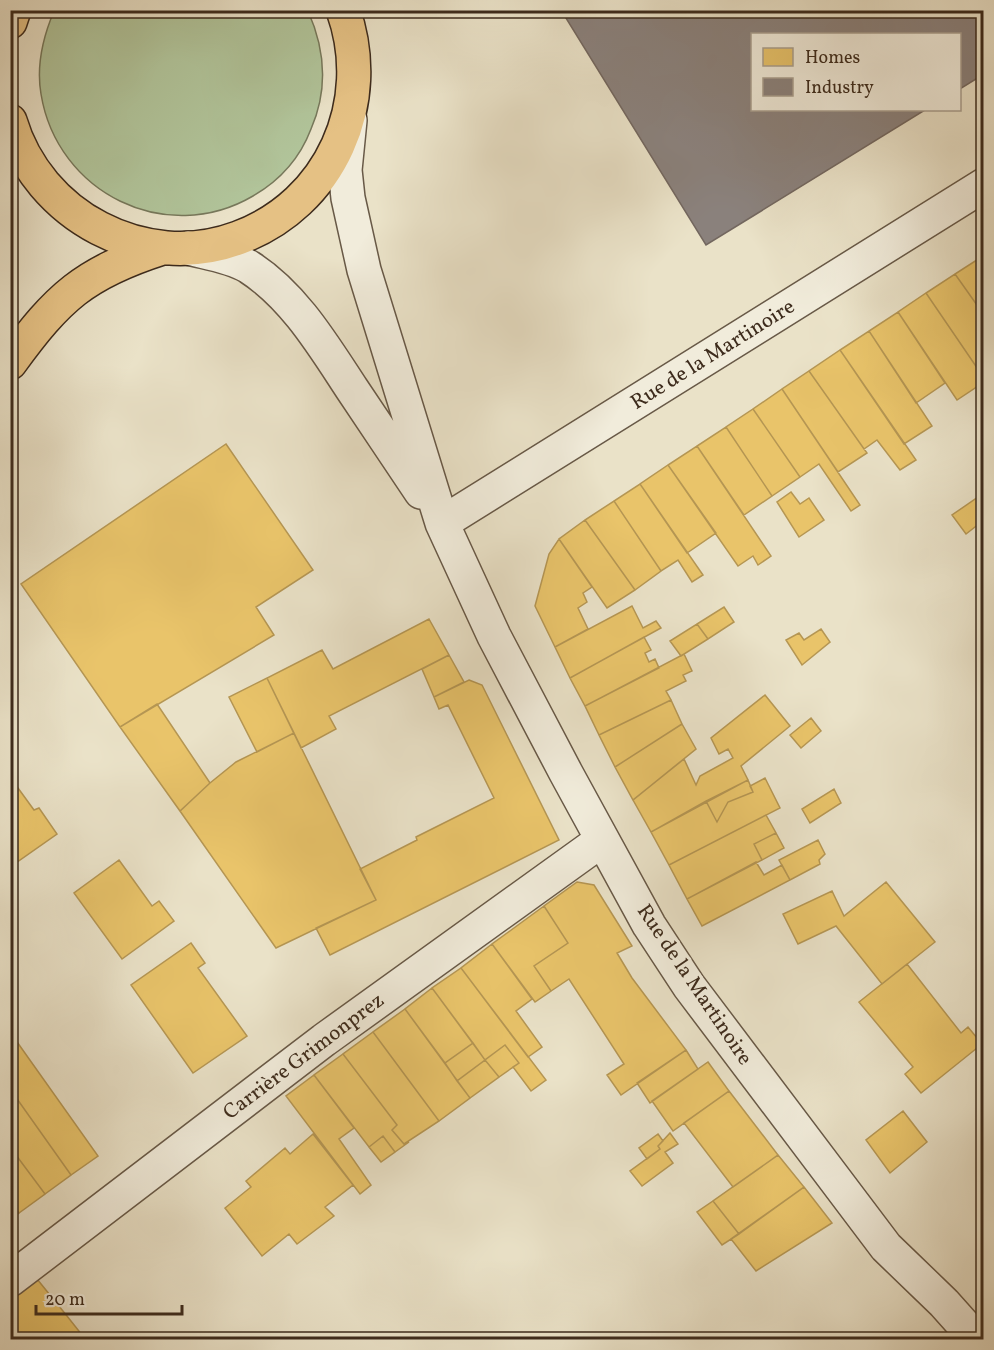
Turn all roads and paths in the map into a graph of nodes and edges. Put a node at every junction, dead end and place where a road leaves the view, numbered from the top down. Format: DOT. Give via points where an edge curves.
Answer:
graph roads {
  1 [pos="14,10"];
  2 [pos="347,16"];
  3 [pos="10,22"];
  4 [pos="351,108"];
  5 [pos="10,121"];
  6 [pos="10,135"];
  7 [pos="10,180"];
  8 [pos="984,185"];
  9 [pos="175,248"];
  10 [pos="10,363"];
  11 [pos="442,523"];
  12 [pos="602,840"];
  13 [pos="10,1280"];
  14 [pos="977,1340"];
  1 -- 3 [label="main road"];
  2 -- 4 [label="main road" via="353,54"];
  4 -- 9 [label="main road" via="344,133 320,178 276,218 238,238"];
  4 -- 11 [label="street, Rue de la Martinoire" via="345,170 348,198 384,339"];
  5 -- 9 [label="main road" via="36,175 71,211 114,236 138,244"];
  6 -- 7 [label="main road"];
  8 -- 11 [label="street, Rue de la Martinoire"];
  9 -- 10 [label="main road" via="125,260 73,290 36,328"];
  9 -- 11 [label="street, Rue de la Martinoire" via="224,257 272,284 297,310 336,364"];
  11 -- 12 [label="street, Rue de la Martinoire" via="494,636"];
  12 -- 13 [label="street, Carrière Grimonprez" via="324,1040"];
  12 -- 14 [label="street, Rue de la Martinoire" via="689,986 886,1247"];
}
